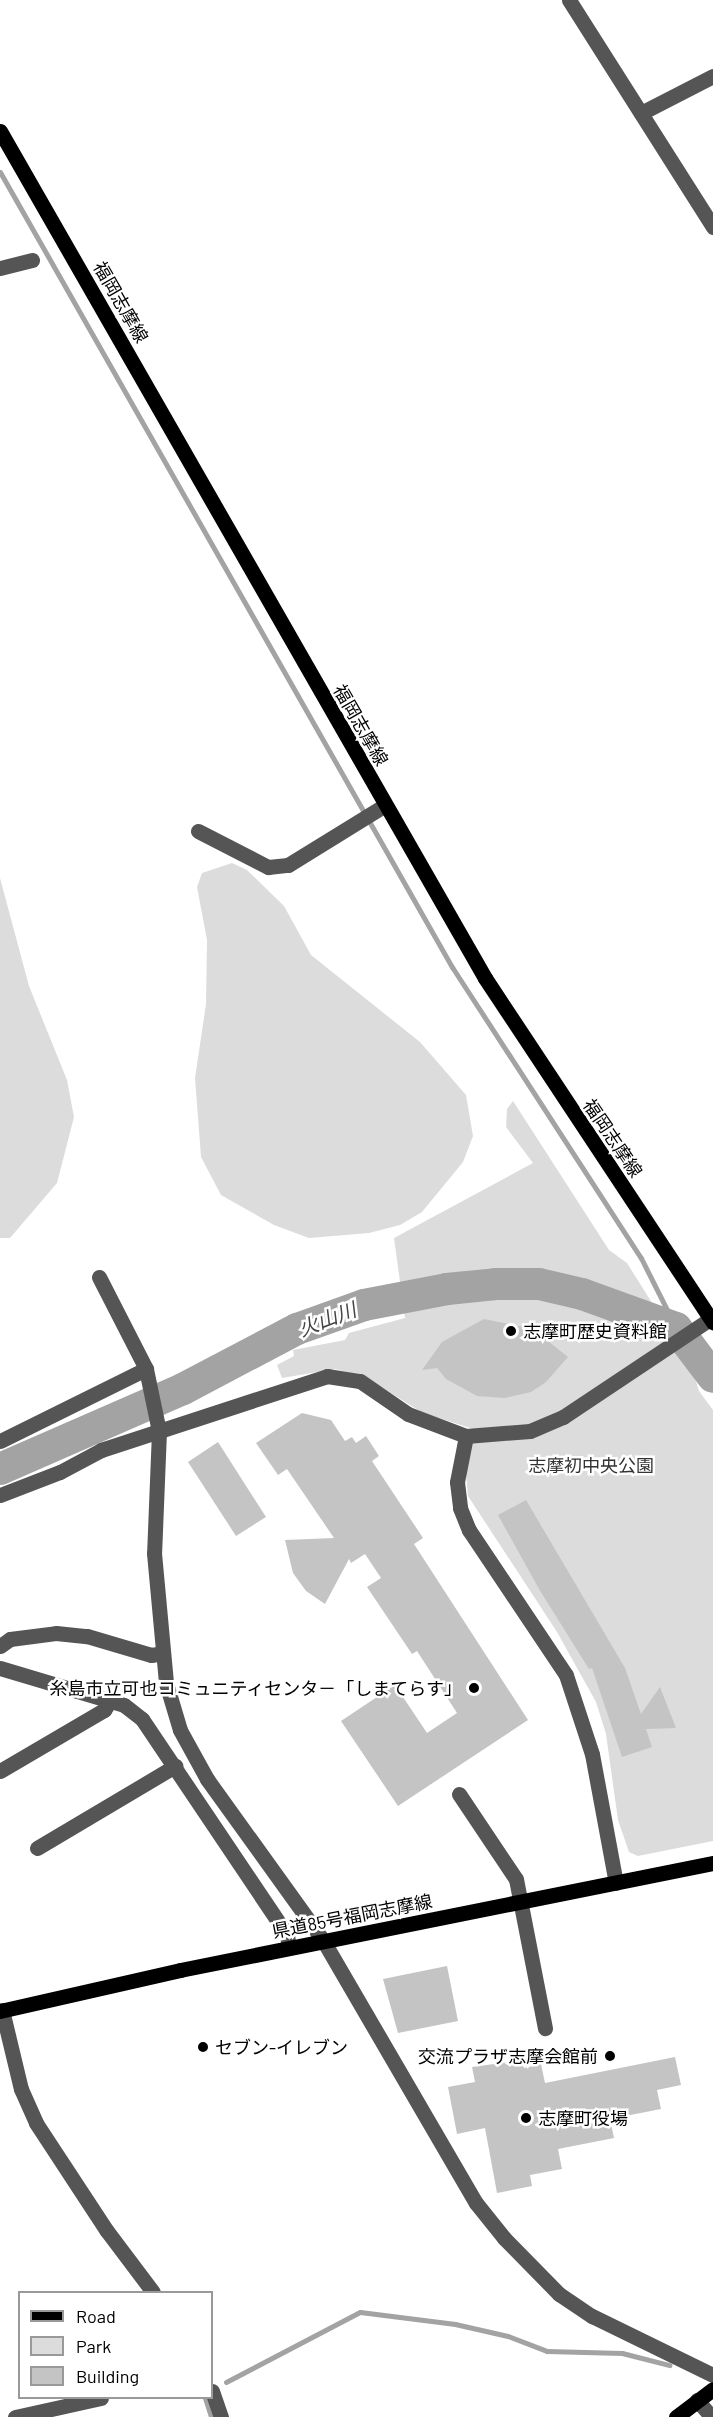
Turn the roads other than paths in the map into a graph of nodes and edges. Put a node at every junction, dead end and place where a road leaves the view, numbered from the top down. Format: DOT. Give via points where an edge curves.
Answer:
graph roads {
  1 [pos="576,2"];
  2 [pos="713,76"];
  3 [pos="641,113"];
  4 [pos="0,131"];
  5 [pos="713,227"];
  6 [pos="32,260"];
  7 [pos="0,268"];
  8 [pos="380,808"];
  9 [pos="198,831"];
  10 [pos="99,1277"];
  11 [pos="712,1319"];
  12 [pos="148,1373"];
  13 [pos="158,1427"];
  14 [pos="466,1436"];
  15 [pos="0,1441"];
  16 [pos="0,1495"];
  17 [pos="0,1646"];
  18 [pos="163,1653"];
  19 [pos="0,1668"];
  20 [pos="110,1701"];
  21 [pos="175,1766"];
  22 [pos="0,1771"];
  23 [pos="459,1794"];
  24 [pos="37,1848"];
  25 [pos="713,1863"];
  26 [pos="616,1883"];
  27 [pos="520,1901"];
  28 [pos="324,1942"];
  29 [pos="289,1948"];
  30 [pos="1,2010"];
  31 [pos="545,2028"];
  32 [pos="152,2291"];
  33 [pos="713,2375"];
  34 [pos="713,2389"];
  35 [pos="213,2394"];
  36 [pos="92,2399"];
  37 [pos="697,2400"];
  38 [pos="15,2417"];
  39 [pos="221,2417"];
  40 [pos="676,2417"];
  41 [pos="712,2417"];
  1 -- 3 [label="street"];
  2 -- 3 [label="street"];
  3 -- 5 [label="street"];
  4 -- 8 [label="main road, 福岡志摩線"];
  6 -- 7 [label="street"];
  8 -- 9 [label="street" via="288,865 268,867"];
  8 -- 11 [label="main road, 福岡志摩線" via="485,978"];
  10 -- 12 [label="street"];
  11 -- 14 [label="street" via="555,1420 530,1431"];
  12 -- 13 [label="street"];
  12 -- 15 [label="street"];
  13 -- 14 [label="street" via="327,1376 360,1381 408,1414"];
  13 -- 16 [label="street"];
  13 -- 18 [label="street" via="154,1553"];
  14 -- 26 [label="street" via="457,1482 460,1508 469,1530 566,1675 592,1754"];
  17 -- 18 [label="street" via="10,1639 56,1633 87,1636 152,1654"];
  18 -- 28 [label="street" via="166,1683 180,1730 207,1779"];
  19 -- 20 [label="street"];
  20 -- 21 [label="street" via="124,1705 142,1719"];
  20 -- 22 [label="street" via="104,1710"];
  21 -- 24 [label="street"];
  21 -- 29 [label="street" via="287,1935"];
  23 -- 27 [label="street" via="516,1879"];
  25 -- 26 [label="main road, 県道85号福岡志摩線"];
  26 -- 27 [label="main road, 県道85号福岡志摩線"];
  27 -- 28 [label="main road, 県道85号福岡志摩線"];
  27 -- 31 [label="street"];
  28 -- 29 [label="main road, 県道85号福岡志摩線"];
  28 -- 33 [label="street" via="476,2203 504,2238 559,2294 592,2316"];
  29 -- 30 [label="main road, 県道85号福岡志摩線"];
  30 -- 32 [label="street" via="21,2089 36,2123 107,2231"];
  34 -- 37 [label="main road"];
  35 -- 39 [label="street"];
  36 -- 38 [label="street"];
  37 -- 40 [label="main road"];
  37 -- 41 [label="street"];
}
